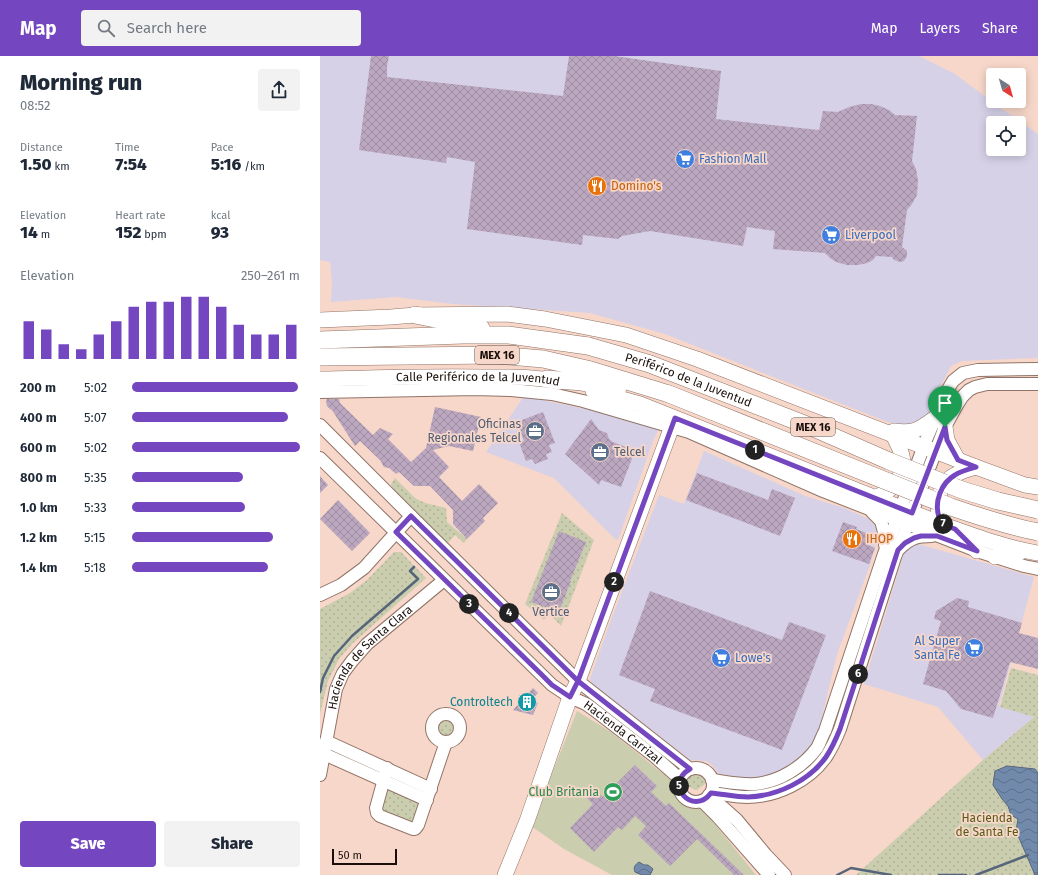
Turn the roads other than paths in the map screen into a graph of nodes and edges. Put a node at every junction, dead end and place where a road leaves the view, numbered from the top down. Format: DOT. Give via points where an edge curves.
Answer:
graph roads {
  1 [pos="415,315"];
  2 [pos="320,320"];
  3 [pos="508,335"];
  4 [pos="320,340"];
  5 [pos="320,357"];
  6 [pos="1038,369"];
  7 [pos="320,379"];
  8 [pos="547,379"];
  9 [pos="1038,384"];
  10 [pos="320,392"];
  11 [pos="666,393"];
  12 [pos="673,422"];
  13 [pos="940,422"];
  14 [pos="320,424"];
  15 [pos="878,429"];
  16 [pos="893,434"];
  17 [pos="929,449"];
  18 [pos="320,458"];
  19 [pos="958,460"];
  20 [pos="976,467"];
  21 [pos="1038,487"];
  22 [pos="871,503"];
  23 [pos="1038,510"];
  24 [pos="411,516"];
  25 [pos="904,516"];
  26 [pos="945,530"];
  27 [pos="396,532"];
  28 [pos="1038,532"];
  29 [pos="898,550"];
  30 [pos="977,551"];
  31 [pos="1032,552"];
  32 [pos="884,554"];
  33 [pos="995,557"];
  34 [pos="1038,569"];
  35 [pos="444,580"];
  36 [pos="878,590"];
  37 [pos="322,591"];
  38 [pos="506,611"];
  39 [pos="494,629"];
  40 [pos="578,681"];
  41 [pos="570,697"];
  42 [pos="834,705"];
  43 [pos="847,708"];
  44 [pos="326,741"];
  45 [pos="446,742"];
  46 [pos="324,754"];
  47 [pos="387,768"];
  48 [pos="690,769"];
  49 [pos="320,775"];
  50 [pos="680,779"];
  51 [pos="383,780"];
  52 [pos="712,780"];
  53 [pos="429,794"];
  54 [pos="707,796"];
  55 [pos="743,797"];
  56 [pos="737,820"];
  57 [pos="505,875"];
  58 [pos="769,875"];
  59 [pos="785,875"];
  1 -- 2 [label="main road"];
  1 -- 3 [label="highway"];
  1 -- 15 [label="main road" via="531,316 626,335 697,359"];
  3 -- 4 [label="highway, Periférico de la Juventud / MEX 16"];
  3 -- 23 [label="highway, Periférico de la Juventud / MEX 16, bridge" via="588,346 650,364 780,414 962,490"];
  5 -- 11 [label="highway, Periférico de la Juventud / MEX 16" via="495,355 543,359 591,370"];
  6 -- 13 [label="street" via="978,370 963,373 953,381"];
  7 -- 8 [label="main road, Calle Periférico de la Juventud"];
  8 -- 11 [label="highway"];
  8 -- 12 [label="main road, Calle Periférico de la Juventud" via="640,404"];
  9 -- 13 [label="street" via="987,384 975,387 962,397"];
  10 -- 12 [label="street" via="475,389 526,391 552,394"];
  11 -- 28 [label="highway, Periférico de la Juventud / MEX 16, bridge" via="951,507"];
  12 -- 22 [label="main road, Calle Periférico de la Juventud"];
  12 -- 40 [label="main road"];
  13 -- 15 [label="main road" via="910,432"];
  13 -- 17 [label="street"];
  13 -- 19 [label="main road"];
  14 -- 24 [label="street, Hacienda Carrizal"];
  15 -- 16 [label="main road"];
  16 -- 17 [label="main road"];
  16 -- 22 [label="main road" via="901,451 900,477 889,490"];
  17 -- 19 [label="main road"];
  17 -- 25 [label="street"];
  18 -- 27 [label="street, Hacienda Carrizal"];
  19 -- 20 [label="main road"];
  20 -- 21 [label="main road" via="1025,485"];
  20 -- 26 [label="main road" via="954,475 941,489 938,507"];
  22 -- 25 [label="main road, Calle Periférico de la Juventud"];
  22 -- 32 [label="street" via="884,532"];
  24 -- 27 [label="street"];
  24 -- 38 [label="street, Hacienda Carrizal"];
  25 -- 26 [label="main road, Calle Periférico de la Juventud"];
  25 -- 29 [label="street"];
  25 -- 32 [label="street"];
  26 -- 29 [label="street" via="914,538"];
  26 -- 30 [label="main road"];
  26 -- 31 [label="main road, Calle Periférico de la Juventud"];
  27 -- 35 [label="street, Hacienda Carrizal"];
  27 -- 37 [label="street" via="364,568 341,585"];
  29 -- 36 [label="street"];
  30 -- 33 [label="street"];
  31 -- 33 [label="main road"];
  32 -- 36 [label="street"];
  33 -- 34 [label="street"];
  35 -- 39 [label="street, Hacienda Carrizal"];
  35 -- 44 [label="street, Hacienda de Santa Clara" via="367,644 343,673 336,689"];
  36 -- 42 [label="street"];
  36 -- 43 [label="street"];
  38 -- 39 [label="street"];
  38 -- 40 [label="street, Hacienda Carrizal"];
  39 -- 41 [label="street, Hacienda Carrizal" via="552,685"];
  40 -- 41 [label="main road"];
  40 -- 48 [label="street, Hacienda Carrizal"];
  41 -- 50 [label="street, Hacienda Carrizal" via="593,709"];
  41 -- 57 [label="main road" via="527,821"];
  42 -- 43 [label="street"];
  42 -- 52 [label="street" via="817,747 805,762 791,771 773,781 755,784"];
  43 -- 55 [label="street" via="836,740 825,758 805,778 778,792"];
  44 -- 46 [label="street, Hacienda de Santa Clara"];
  44 -- 47 [label="street"];
  45 -- 53 [label="street"];
  46 -- 49 [label="street, Hacienda de Santa Clara"];
  46 -- 51 [label="street"];
  47 -- 51 [label="street"];
  47 -- 53 [label="street"];
  48 -- 50 [label="street"];
  48 -- 52 [label="street" via="701,768"];
  50 -- 54 [label="street" via="680,790 686,799 696,802"];
  51 -- 53 [label="street"];
  51 -- 53 [label="street" via="377,813 414,829"];
  52 -- 54 [label="street" via="713,784"];
  54 -- 55 [label="street"];
  54 -- 56 [label="street"];
  54 -- 58 [label="street" via="718,817"];
  55 -- 56 [label="street" via="735,805"];
  56 -- 59 [label="street"];
}
